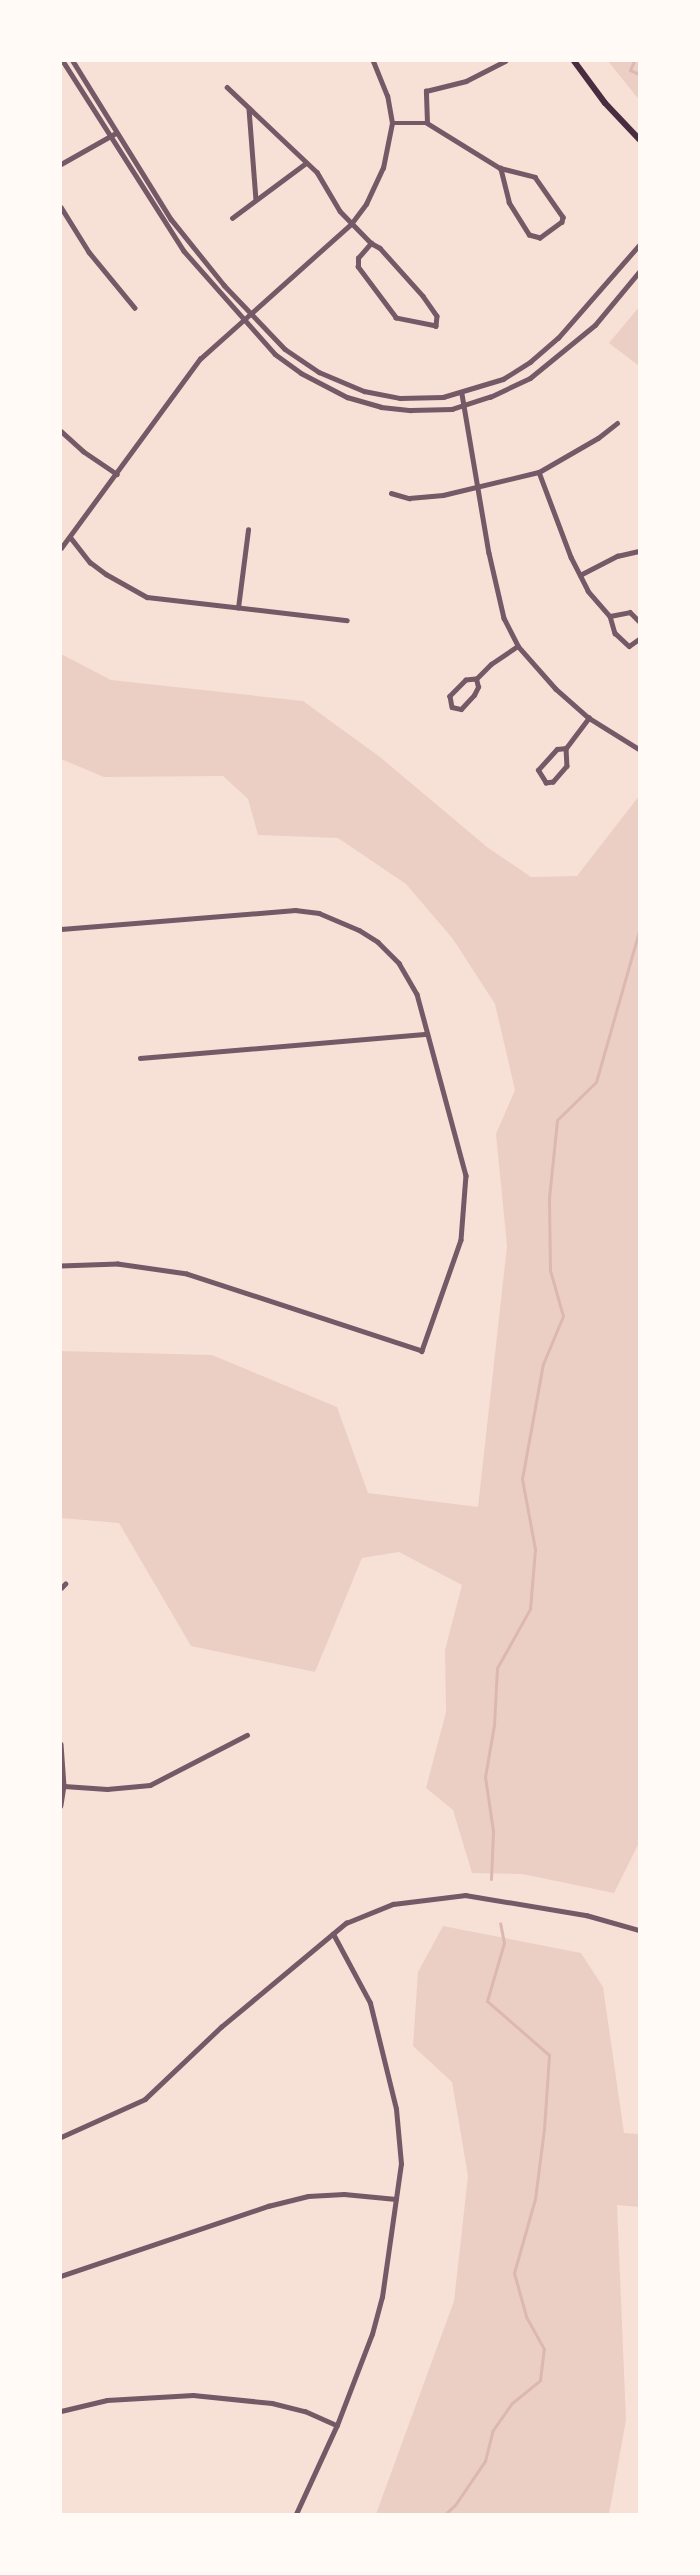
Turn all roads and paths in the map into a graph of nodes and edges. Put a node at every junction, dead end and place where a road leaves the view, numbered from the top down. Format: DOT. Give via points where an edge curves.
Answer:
graph roads {
  1 [pos="63,61"];
  2 [pos="73,61"];
  3 [pos="373,61"];
  4 [pos="505,61"];
  5 [pos="574,61"];
  6 [pos="227,87"];
  7 [pos="249,109"];
  8 [pos="392,123"];
  9 [pos="427,123"];
  10 [pos="116,133"];
  11 [pos="109,137"];
  12 [pos="639,139"];
  13 [pos="306,163"];
  14 [pos="61,164"];
  15 [pos="500,168"];
  16 [pos="256,200"];
  17 [pos="61,207"];
  18 [pos="232,218"];
  19 [pos="351,224"];
  20 [pos="371,243"];
  21 [pos="639,245"];
  22 [pos="639,272"];
  23 [pos="135,308"];
  24 [pos="250,312"];
  25 [pos="243,319"];
  26 [pos="462,394"];
  27 [pos="464,406"];
  28 [pos="617,423"];
  29 [pos="61,431"];
  30 [pos="538,472"];
  31 [pos="117,474"];
  32 [pos="478,489"];
  33 [pos="391,493"];
  34 [pos="248,530"];
  35 [pos="71,538"];
  36 [pos="61,548"];
  37 [pos="639,551"];
  38 [pos="580,574"];
  39 [pos="238,608"];
  40 [pos="610,616"];
  41 [pos="347,620"];
  42 [pos="639,621"];
  43 [pos="639,639"];
  44 [pos="518,646"];
  45 [pos="476,679"];
  46 [pos="589,718"];
  47 [pos="566,748"];
  48 [pos="639,749"];
  49 [pos="61,929"];
  50 [pos="427,1034"];
  51 [pos="140,1058"];
  52 [pos="61,1266"];
  53 [pos="247,1735"];
  54 [pos="61,1744"];
  55 [pos="64,1786"];
  56 [pos="61,1806"];
  57 [pos="639,1930"];
  58 [pos="333,1934"];
  59 [pos="61,2137"];
  60 [pos="396,2199"];
  61 [pos="61,2276"];
  62 [pos="61,2411"];
  63 [pos="337,2425"];
  64 [pos="296,2514"];
  1 -- 11 [label="street"];
  2 -- 10 [label="street"];
  3 -- 8 [label="street" via="387,96"];
  4 -- 9 [label="street" via="466,81 426,91"];
  5 -- 12 [label="main road" via="605,103"];
  6 -- 7 [label="street"];
  7 -- 13 [label="street"];
  7 -- 16 [label="street"];
  8 -- 9 [label="street"];
  8 -- 19 [label="street" via="380,178"];
  9 -- 15 [label="street"];
  10 -- 11 [label="street"];
  10 -- 24 [label="street" via="178,230"];
  11 -- 14 [label="street"];
  11 -- 25 [label="street" via="184,251"];
  13 -- 16 [label="street"];
  13 -- 19 [label="street" via="322,179"];
  15 -- 15 [label="street" via="540,181 563,217 562,222 540,238 529,235 509,203"];
  16 -- 18 [label="street"];
  17 -- 23 [label="street" via="90,252"];
  19 -- 20 [label="street"];
  19 -- 24 [label="street"];
  20 -- 20 [label="street" via="380,248 423,296 437,316 436,326 396,318 358,267 358,258"];
  21 -- 26 [label="street" via="541,353 503,378"];
  22 -- 27 [label="street" via="595,325 548,365 501,392"];
  24 -- 25 [label="street"];
  24 -- 26 [label="street" via="286,349 342,383 400,398"];
  25 -- 27 [label="street" via="287,364 347,397 396,410"];
  25 -- 31 [label="street" via="187,375"];
  26 -- 27 [label="street"];
  27 -- 32 [label="street"];
  28 -- 30 [label="street" via="598,438"];
  29 -- 31 [label="street"];
  30 -- 32 [label="street"];
  30 -- 38 [label="street"];
  31 -- 35 [label="street"];
  32 -- 33 [label="street" via="421,498"];
  32 -- 44 [label="street" via="494,582 504,618"];
  34 -- 39 [label="street"];
  35 -- 36 [label="street"];
  35 -- 39 [label="street" via="90,562 147,597"];
  37 -- 38 [label="street" via="618,556"];
  38 -- 40 [label="street"];
  39 -- 41 [label="street"];
  40 -- 42 [label="street" via="630,612"];
  40 -- 43 [label="street" via="615,633 629,646"];
  44 -- 45 [label="street" via="491,664"];
  44 -- 46 [label="street" via="556,689"];
  45 -- 45 [label="street" via="478,687 474,694 461,709 452,707 450,696 466,680"];
  46 -- 47 [label="street"];
  46 -- 48 [label="street"];
  47 -- 47 [label="street" via="557,749 538,770 546,784 553,782 567,766"];
  49 -- 50 [label="street" via="295,910 319,913 359,930 378,942 399,963 417,994"];
  50 -- 51 [label="street"];
  50 -- 52 [label="street" via="466,1175 461,1240 422,1351 187,1274 118,1264"];
  53 -- 55 [label="street" via="150,1785 108,1789"];
  54 -- 55 [label="street"];
  55 -- 56 [label="street"];
  57 -- 58 [label="street" via="586,1915 465,1895 393,1904 346,1923"];
  58 -- 59 [label="street" via="221,2027 145,2099"];
  58 -- 60 [label="street" via="370,2003 396,2108 401,2150"];
  60 -- 61 [label="street" via="344,2194 308,2196 268,2206"];
  60 -- 63 [label="street" via="382,2297 372,2334"];
  62 -- 63 [label="street" via="107,2400 192,2395 272,2403 305,2411"];
  63 -- 64 [label="street"];
}
